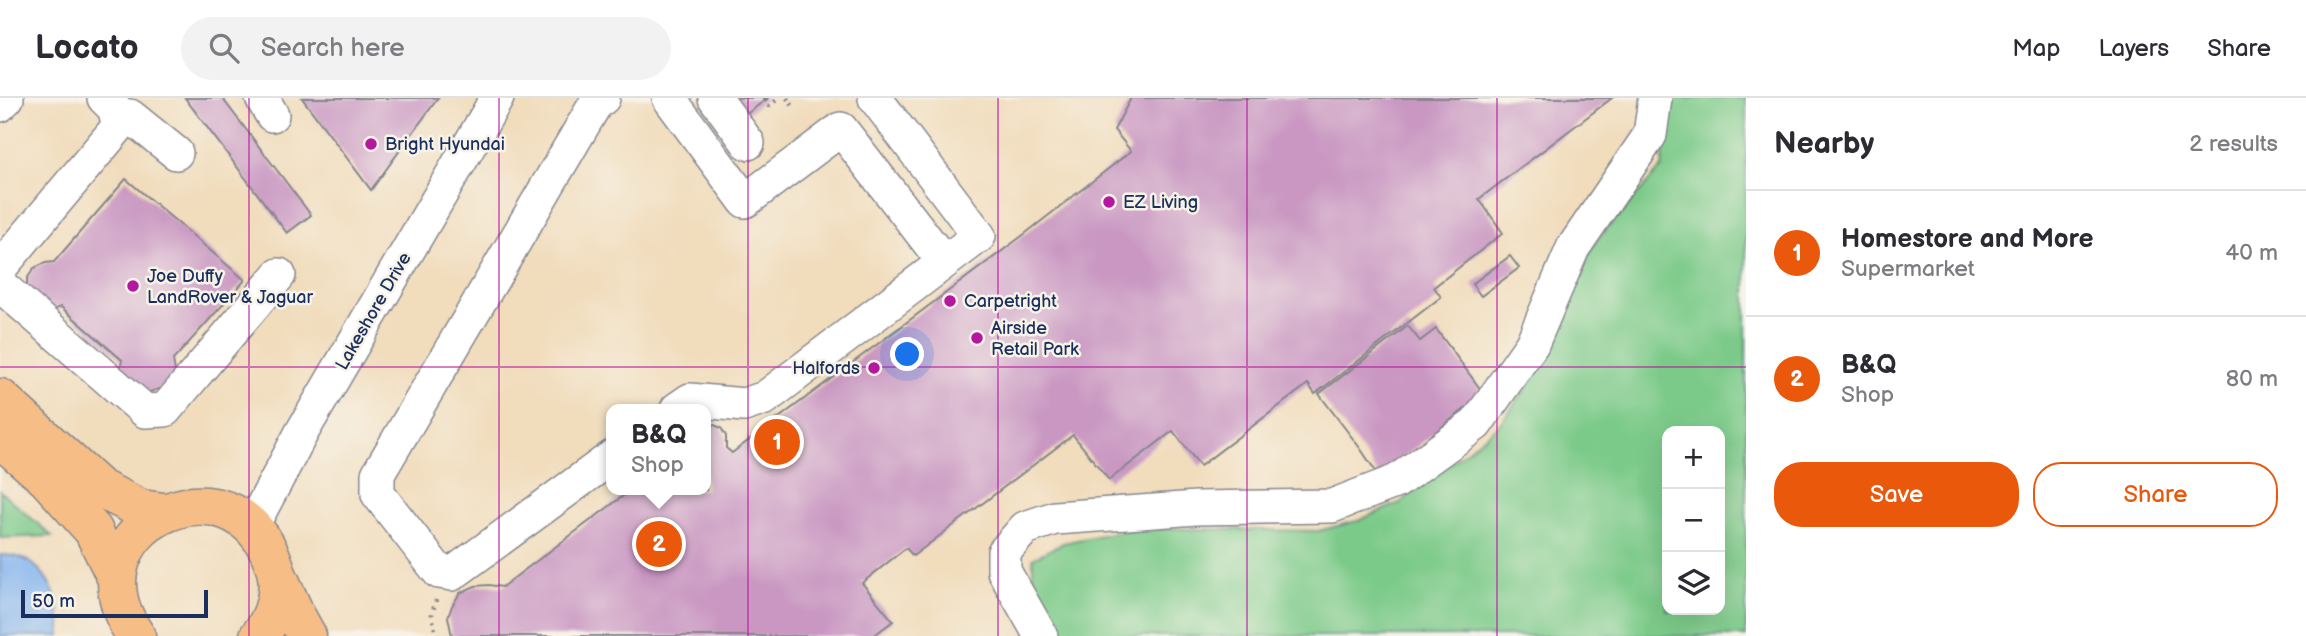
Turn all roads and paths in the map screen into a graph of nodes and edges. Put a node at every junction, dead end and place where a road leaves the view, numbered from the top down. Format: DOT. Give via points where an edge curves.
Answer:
graph roads {
  1 [pos="7,98"];
  2 [pos="497,98"];
  3 [pos="603,98"];
  4 [pos="669,98"];
  5 [pos="715,98"];
  6 [pos="779,98"];
  7 [pos="787,98"];
  8 [pos="874,98"];
  9 [pos="1655,98"];
  10 [pos="765,100"];
  11 [pos="0,105"];
  12 [pos="110,106"];
  13 [pos="794,109"];
  14 [pos="748,143"];
  15 [pos="176,153"];
  16 [pos="944,262"];
  17 [pos="0,268"];
  18 [pos="279,275"];
  19 [pos="0,285"];
  20 [pos="0,398"];
  21 [pos="684,404"];
  22 [pos="0,438"];
  23 [pos="606,461"];
  24 [pos="164,512"];
  25 [pos="252,526"];
  26 [pos="446,573"];
  27 [pos="277,574"];
  28 [pos="117,579"];
  29 [pos="128,631"];
  30 [pos="259,636"];
  31 [pos="307,636"];
  32 [pos="436,636"];
  33 [pos="1041,636"];
  1 -- 11 [label="street"];
  2 -- 25 [label="street, Lakeshore Drive"];
  3 -- 26 [label="street" via="378,474 378,494 439,572"];
  4 -- 16 [label="street" via="745,201 841,128"];
  5 -- 14 [label="street"];
  6 -- 10 [label="path" via="769,106"];
  7 -- 13 [label="path"];
  8 -- 16 [label="street" via="979,236"];
  9 -- 33 [label="street" via="1650,135 1573,248 1532,344 1476,424 1397,481 1332,506 1055,518 1025,528 1004,552 1004,571"];
  12 -- 15 [label="street"];
  12 -- 17 [label="street" via="118,127"];
  16 -- 21 [label="street" via="765,398 744,405 690,400"];
  18 -- 19 [label="street" via="165,410 145,411"];
  20 -- 24 [label="main road" via="99,488 141,509"];
  22 -- 28 [label="main road" via="47,479 93,530"];
  23 -- 26 [label="street" via="452,574"];
  24 -- 25 [label="main road" via="210,506"];
  24 -- 28 [label="main road" via="131,539"];
  25 -- 27 [label="main road" via="269,548"];
  26 -- 32 [label="path" via="432,614"];
  27 -- 30 [label="main road" via="276,602"];
  27 -- 31 [label="main road"];
  28 -- 29 [label="main road"];
}
